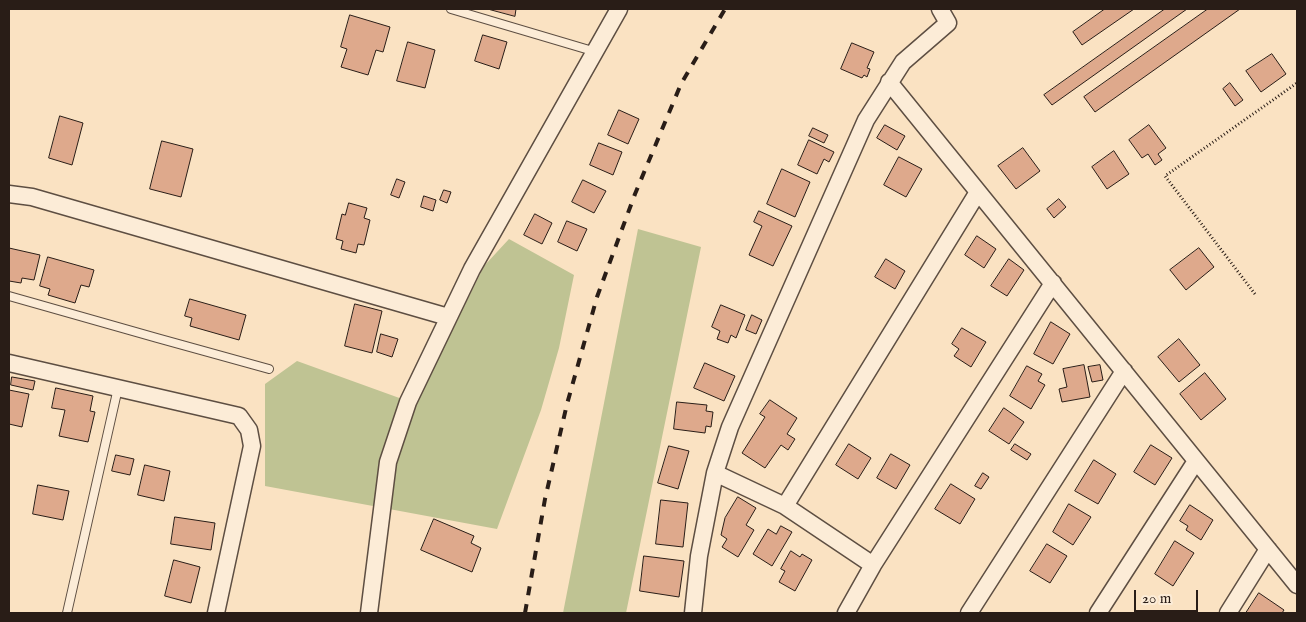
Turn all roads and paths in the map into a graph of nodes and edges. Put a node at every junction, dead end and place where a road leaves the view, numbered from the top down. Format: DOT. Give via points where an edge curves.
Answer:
graph roads {
  1 [pos="451,9"];
  2 [pos="620,9"];
  3 [pos="940,9"];
  4 [pos="596,52"];
  5 [pos="890,82"];
  6 [pos="1297,83"];
  7 [pos="978,192"];
  8 [pos="9,194"];
  9 [pos="1053,283"];
  10 [pos="1255,294"];
  11 [pos="9,296"];
  12 [pos="448,317"];
  13 [pos="9,363"];
  14 [pos="269,369"];
  15 [pos="1124,371"];
  16 [pos="118,388"];
  17 [pos="1196,461"];
  18 [pos="715,474"];
  19 [pos="785,506"];
  20 [pos="1268,549"];
  21 [pos="873,565"];
  22 [pos="1297,585"];
  23 [pos="68,613"];
  24 [pos="216,613"];
  25 [pos="369,613"];
  26 [pos="693,613"];
  27 [pos="846,613"];
  28 [pos="969,613"];
  29 [pos="1098,613"];
  30 [pos="1228,613"];
  1 -- 4 [label="lane"];
  2 -- 4 [label="street"];
  3 -- 5 [label="street" via="948,22 903,62"];
  4 -- 12 [label="street"];
  5 -- 7 [label="street"];
  5 -- 18 [label="street" via="866,120 730,427"];
  6 -- 10 [label="path" via="1165,176"];
  7 -- 9 [label="street"];
  7 -- 19 [label="street"];
  8 -- 12 [label="street" via="32,197"];
  9 -- 15 [label="street"];
  9 -- 21 [label="street"];
  11 -- 14 [label="lane"];
  12 -- 25 [label="street" via="408,402 388,462"];
  13 -- 16 [label="street"];
  15 -- 17 [label="street"];
  15 -- 28 [label="street"];
  16 -- 23 [label="lane"];
  16 -- 24 [label="street" via="239,416 249,430 252,446"];
  17 -- 20 [label="street"];
  17 -- 29 [label="street"];
  18 -- 19 [label="street"];
  18 -- 26 [label="street" via="699,556"];
  19 -- 21 [label="street"];
  20 -- 22 [label="street"];
  20 -- 30 [label="street"];
  21 -- 27 [label="street"];
}
